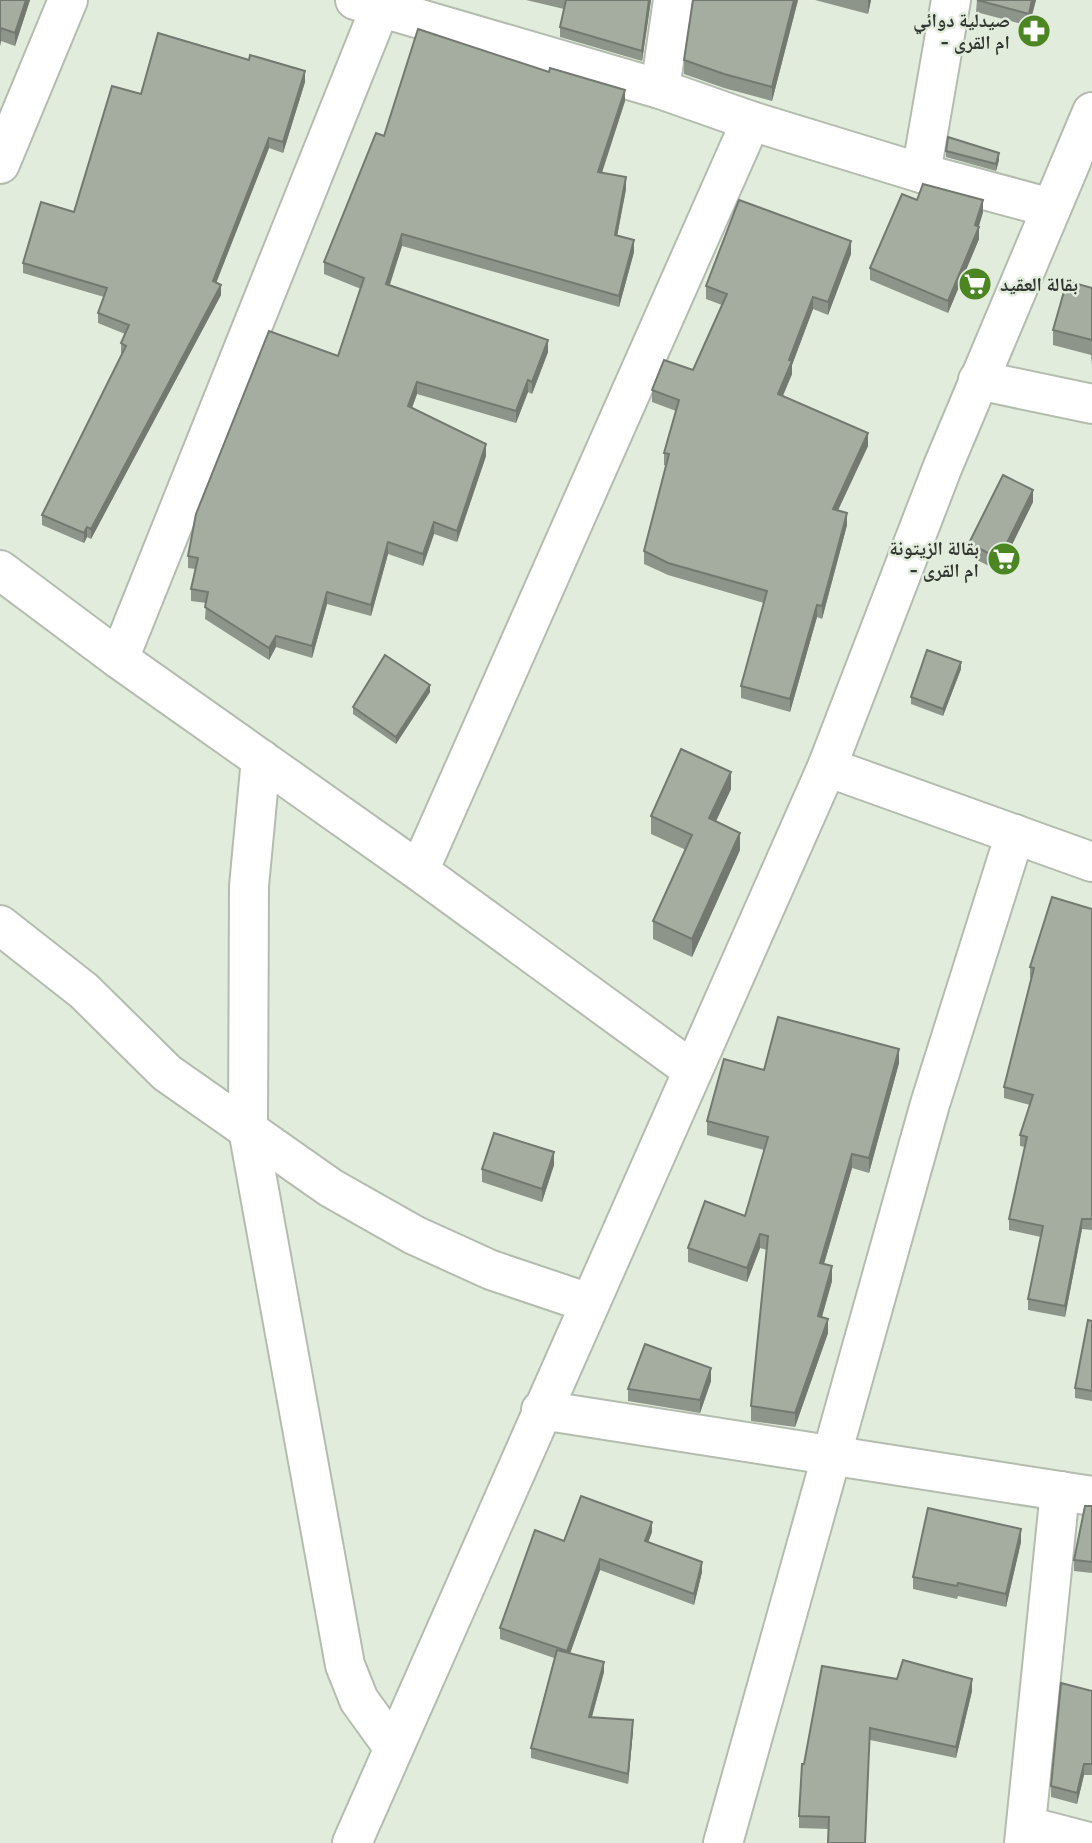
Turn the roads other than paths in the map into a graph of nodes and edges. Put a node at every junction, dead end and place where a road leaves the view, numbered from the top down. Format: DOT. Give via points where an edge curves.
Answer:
graph roads {
  1 [pos="68,0"];
  2 [pos="673,0"];
  3 [pos="951,0"];
  4 [pos="372,3"];
  5 [pos="660,89"];
  6 [pos="1092,112"];
  7 [pos="751,121"];
  8 [pos="0,164"];
  9 [pos="921,173"];
  10 [pos="1051,208"];
  11 [pos="978,380"];
  12 [pos="1092,404"];
  13 [pos="0,570"];
  14 [pos="119,659"];
  15 [pos="261,759"];
  16 [pos="827,767"];
  17 [pos="1015,834"];
  18 [pos="1092,862"];
  19 [pos="419,871"];
  20 [pos="0,925"];
  21 [pos="692,1070"];
  22 [pos="248,1129"];
  23 [pos="589,1303"];
  24 [pos="541,1410"];
  25 [pos="831,1456"];
  26 [pos="1076,1494"];
  27 [pos="394,1747"];
  28 [pos="1026,1834"];
  29 [pos="352,1843"];
  30 [pos="723,1843"];
  31 [pos="1092,1843"];
  1 -- 8 [label="street"];
  2 -- 5 [label="street"];
  3 -- 9 [label="street"];
  4 -- 5 [label="street"];
  4 -- 14 [label="street"];
  5 -- 7 [label="street"];
  6 -- 10 [label="street"];
  7 -- 9 [label="street"];
  7 -- 19 [label="street"];
  9 -- 10 [label="street"];
  10 -- 11 [label="street"];
  11 -- 12 [label="street"];
  11 -- 16 [label="street"];
  13 -- 14 [label="street"];
  14 -- 15 [label="street"];
  15 -- 19 [label="street"];
  15 -- 22 [label="street" via="249,886"];
  16 -- 17 [label="street"];
  16 -- 21 [label="street"];
  17 -- 18 [label="street"];
  17 -- 25 [label="street" via="930,1104"];
  19 -- 21 [label="street"];
  20 -- 22 [label="street" via="84,991 167,1073"];
  21 -- 23 [label="street"];
  22 -- 23 [label="street" via="331,1188 414,1235 491,1270"];
  22 -- 27 [label="street" via="345,1665 359,1700"];
  23 -- 24 [label="street"];
  24 -- 25 [label="street"];
  24 -- 27 [label="street"];
  25 -- 26 [label="street"];
  25 -- 30 [label="street"];
  26 -- 28 [label="street"];
  27 -- 29 [label="street"];
  28 -- 31 [label="street"];
}
